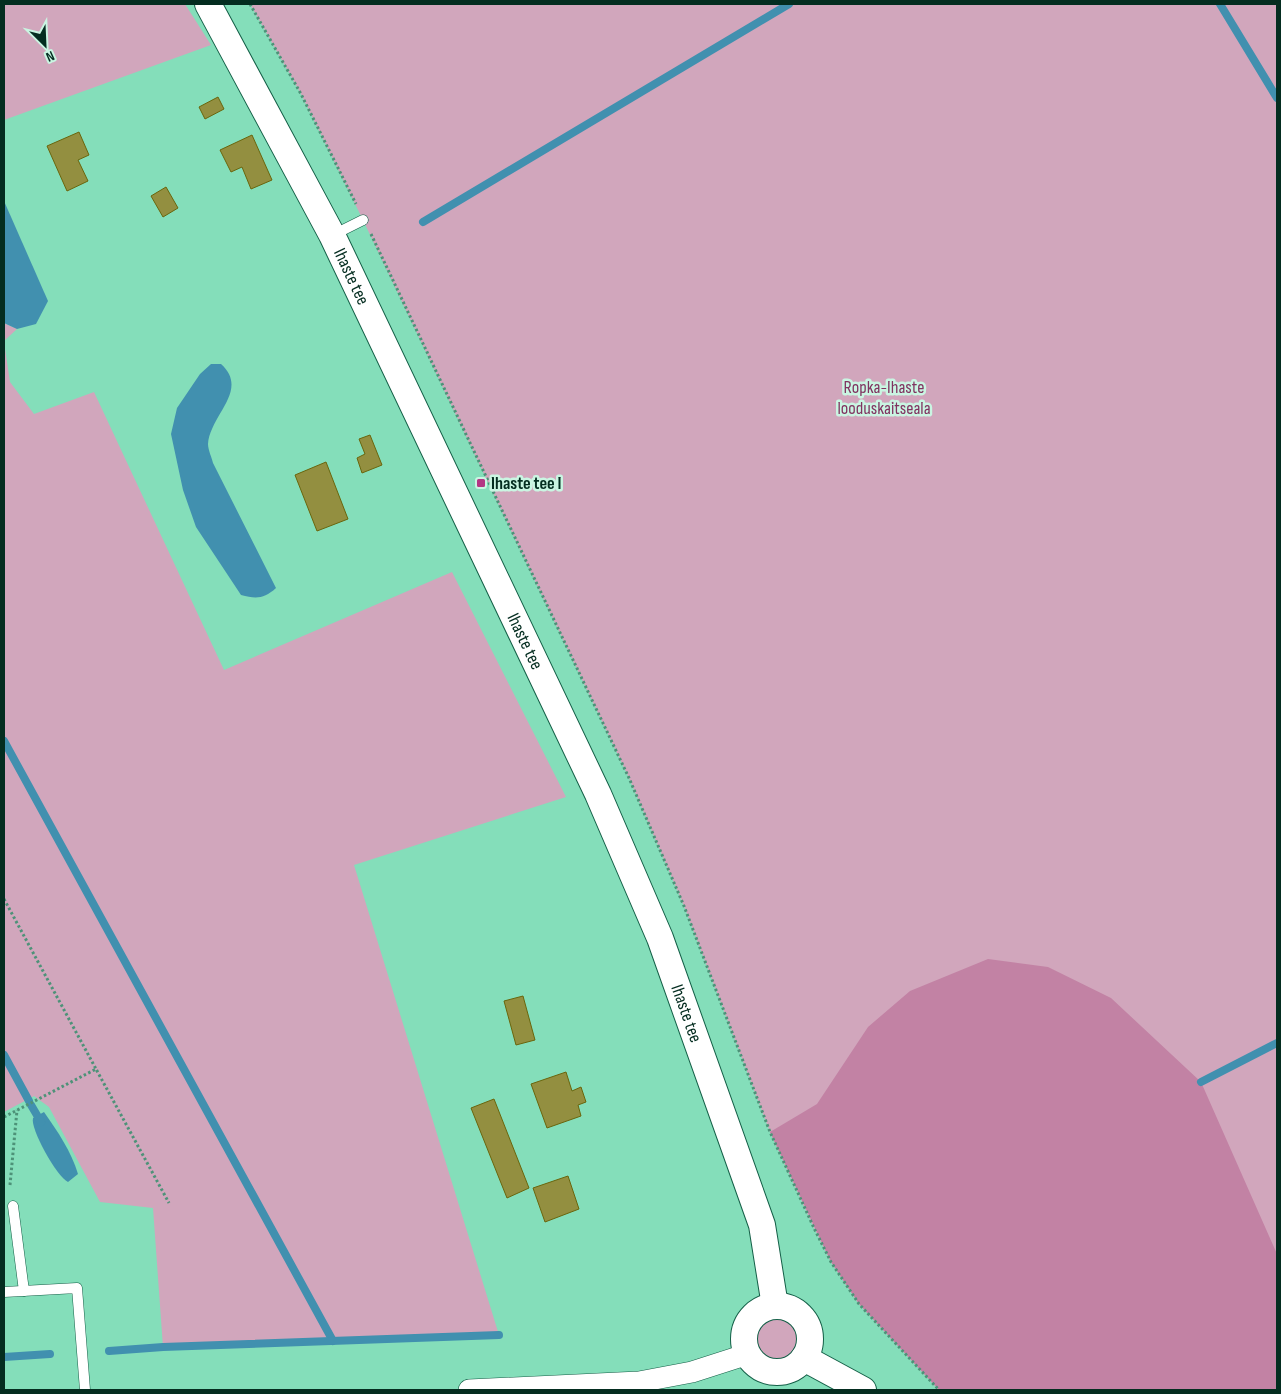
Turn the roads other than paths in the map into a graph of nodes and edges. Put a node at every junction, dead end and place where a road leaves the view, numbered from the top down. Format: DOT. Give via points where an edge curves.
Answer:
graph roads {
  1 [pos="208,4"];
  2 [pos="364,220"];
  3 [pos="332,235"];
  4 [pos="13,1206"];
  5 [pos="24,1291"];
  6 [pos="4,1292"];
  7 [pos="775,1306"];
  8 [pos="748,1354"];
  9 [pos="804,1358"];
  10 [pos="85,1390"];
  11 [pos="469,1390"];
  12 [pos="863,1390"];
  1 -- 3 [label="street, Ihaste tee"];
  2 -- 3 [label="lane"];
  3 -- 7 [label="street, Ihaste tee" via="598,794 660,938 762,1225"];
  4 -- 5 [label="lane"];
  5 -- 6 [label="lane"];
  5 -- 10 [label="lane" via="77,1288"];
  7 -- 8 [label="street" via="755,1314 748,1322 744,1333"];
  7 -- 9 [label="street" via="796,1311 809,1328 809,1348"];
  8 -- 9 [label="street" via="755,1364 775,1372 786,1371"];
  8 -- 11 [label="street" via="692,1372 639,1382"];
  9 -- 12 [label="street"];
}
